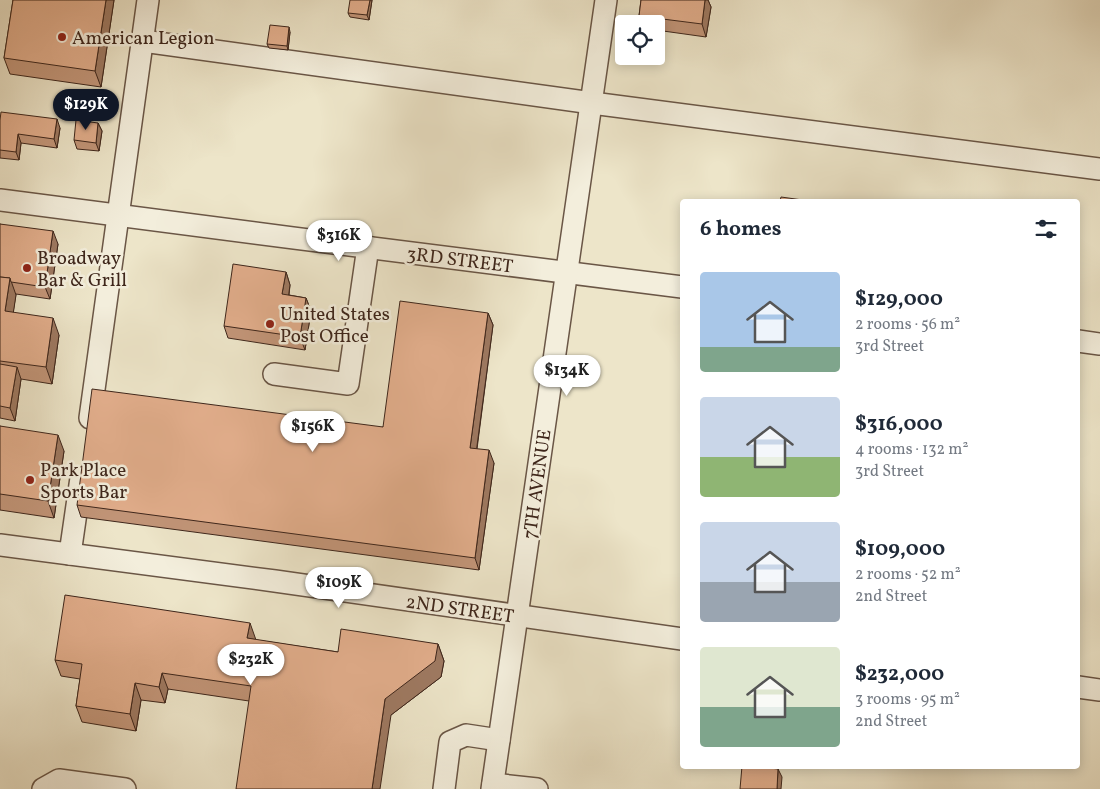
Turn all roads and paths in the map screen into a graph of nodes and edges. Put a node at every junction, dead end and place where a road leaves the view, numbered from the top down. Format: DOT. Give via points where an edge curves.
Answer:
graph roads {
  1 [pos="148,0"];
  2 [pos="606,0"];
  3 [pos="143,41"];
  4 [pos="592,103"];
  5 [pos="1100,169"];
  6 [pos="0,200"];
  7 [pos="119,216"];
  8 [pos="368,247"];
  9 [pos="567,272"];
  10 [pos="680,288"];
  11 [pos="1080,341"];
  12 [pos="1100,344"];
  13 [pos="274,374"];
  14 [pos="0,545"];
  15 [pos="70,554"];
  16 [pos="517,616"];
  17 [pos="680,639"];
  18 [pos="1080,687"];
  19 [pos="1100,690"];
  20 [pos="499,740"];
  21 [pos="492,786"];
  22 [pos="44,789"];
  23 [pos="125,789"];
  24 [pos="444,789"];
  25 [pos="537,789"];
  1 -- 3 [label="street"];
  2 -- 4 [label="street, 7TH AVENUE"];
  3 -- 4 [label="street"];
  3 -- 7 [label="street"];
  4 -- 5 [label="street"];
  4 -- 9 [label="street, 7TH AVENUE"];
  6 -- 7 [label="street, 3RD STREET"];
  7 -- 8 [label="street, 3RD STREET"];
  7 -- 15 [label="street"];
  8 -- 9 [label="street, 3RD STREET"];
  8 -- 13 [label="street" via="348,384"];
  9 -- 10 [label="street, 3RD STREET"];
  9 -- 16 [label="street, 7TH AVENUE"];
  11 -- 12 [label="street"];
  14 -- 15 [label="street, 2ND STREET"];
  15 -- 16 [label="street, 2ND STREET"];
  16 -- 17 [label="street, 2ND STREET"];
  16 -- 20 [label="street, 7TH AVENUE"];
  18 -- 19 [label="street"];
  20 -- 21 [label="street, 7TH AVENUE"];
  20 -- 24 [label="street" via="466,735 450,742"];
  21 -- 25 [label="street"];
  22 -- 23 [label="street" via="59,780"];
}
